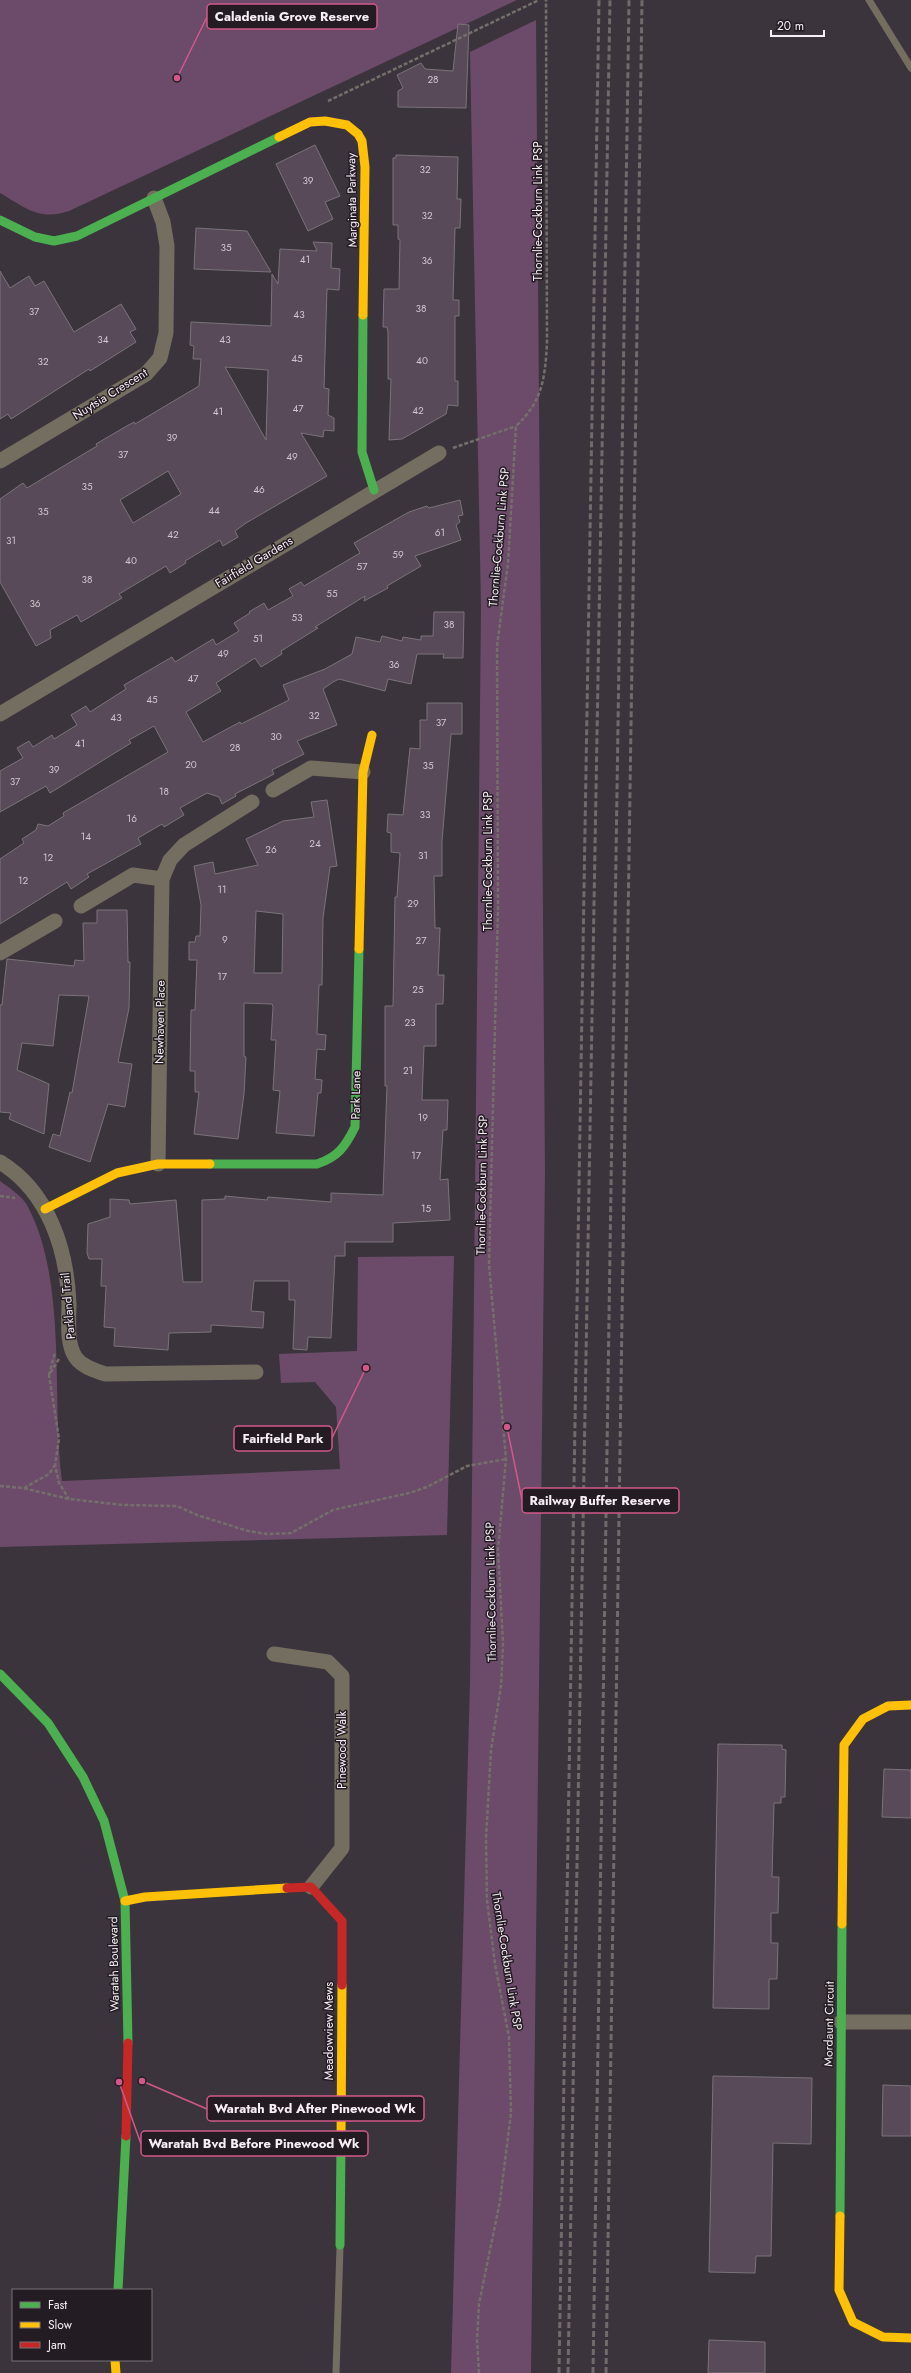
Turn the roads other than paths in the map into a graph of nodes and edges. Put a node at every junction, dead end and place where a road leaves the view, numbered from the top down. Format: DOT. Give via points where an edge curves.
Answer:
graph roads {
  1 [pos="869,0"];
  2 [pos="911,68"];
  3 [pos="154,198"];
  4 [pos="0,220"];
  5 [pos="439,453"];
  6 [pos="0,461"];
  7 [pos="374,490"];
  8 [pos="0,714"];
  9 [pos="372,735"];
  10 [pos="363,772"];
  11 [pos="273,790"];
  12 [pos="252,802"];
  13 [pos="162,879"];
  14 [pos="81,906"];
  15 [pos="55,921"];
  16 [pos="0,953"];
  17 [pos="0,1162"];
  18 [pos="158,1164"];
  19 [pos="45,1209"];
  20 [pos="256,1372"];
  21 [pos="274,1654"];
  22 [pos="0,1674"];
  23 [pos="911,1705"];
  24 [pos="310,1887"];
  25 [pos="125,1901"];
  26 [pos="841,2022"];
  27 [pos="911,2022"];
  28 [pos="340,2245"];
  29 [pos="118,2289"];
  30 [pos="911,2338"];
  31 [pos="115,2361"];
  32 [pos="116,2373"];
  33 [pos="336,2373"];
  1 -- 2 [label="lane"];
  3 -- 4 [label="street, Marginata Parkway" via="77,236 54,242 35,237"];
  3 -- 6 [label="street, Nuytsia Crescent" via="168,246 166,333 160,358 146,374"];
  3 -- 7 [label="street, Marginata Parkway" via="310,122 328,120 349,126 362,141 365,185 362,452"];
  5 -- 7 [label="street, Fairfield Gardens"];
  7 -- 8 [label="street, Fairfield Gardens"];
  9 -- 10 [label="street, Park Lane"];
  10 -- 11 [label="street" via="311,768"];
  10 -- 18 [label="street, Park Lane" via="355,1127 346,1146 335,1159 317,1164"];
  12 -- 13 [label="street, Newhaven Place" via="184,845 170,860"];
  13 -- 14 [label="street" via="133,875"];
  13 -- 18 [label="street, Newhaven Place"];
  15 -- 16 [label="street"];
  17 -- 19 [label="street, Parkland Trail" via="34,1192"];
  18 -- 19 [label="street, Park Lane" via="117,1173"];
  19 -- 20 [label="street, Parkland Trail" via="59,1240 68,1283 70,1339 76,1357 87,1368 105,1374"];
  21 -- 24 [label="street, Pinewood Walk" via="328,1662 342,1676 342,1848"];
  22 -- 25 [label="street, Waratah Boulevard" via="48,1723 83,1777 104,1821"];
  23 -- 26 [label="street, Mordaunt Circuit" via="888,1706 863,1719 844,1745"];
  24 -- 25 [label="street" via="145,1897"];
  24 -- 28 [label="street, Meadowview Mews" via="342,1921"];
  25 -- 29 [label="street, Waratah Boulevard" via="127,2081"];
  26 -- 27 [label="street"];
  26 -- 30 [label="street, Mordaunt Circuit" via="839,2290 854,2322 883,2337"];
  28 -- 33 [label="lane, Meadowview Mews"];
  31 -- 32 [label="street"];
}
